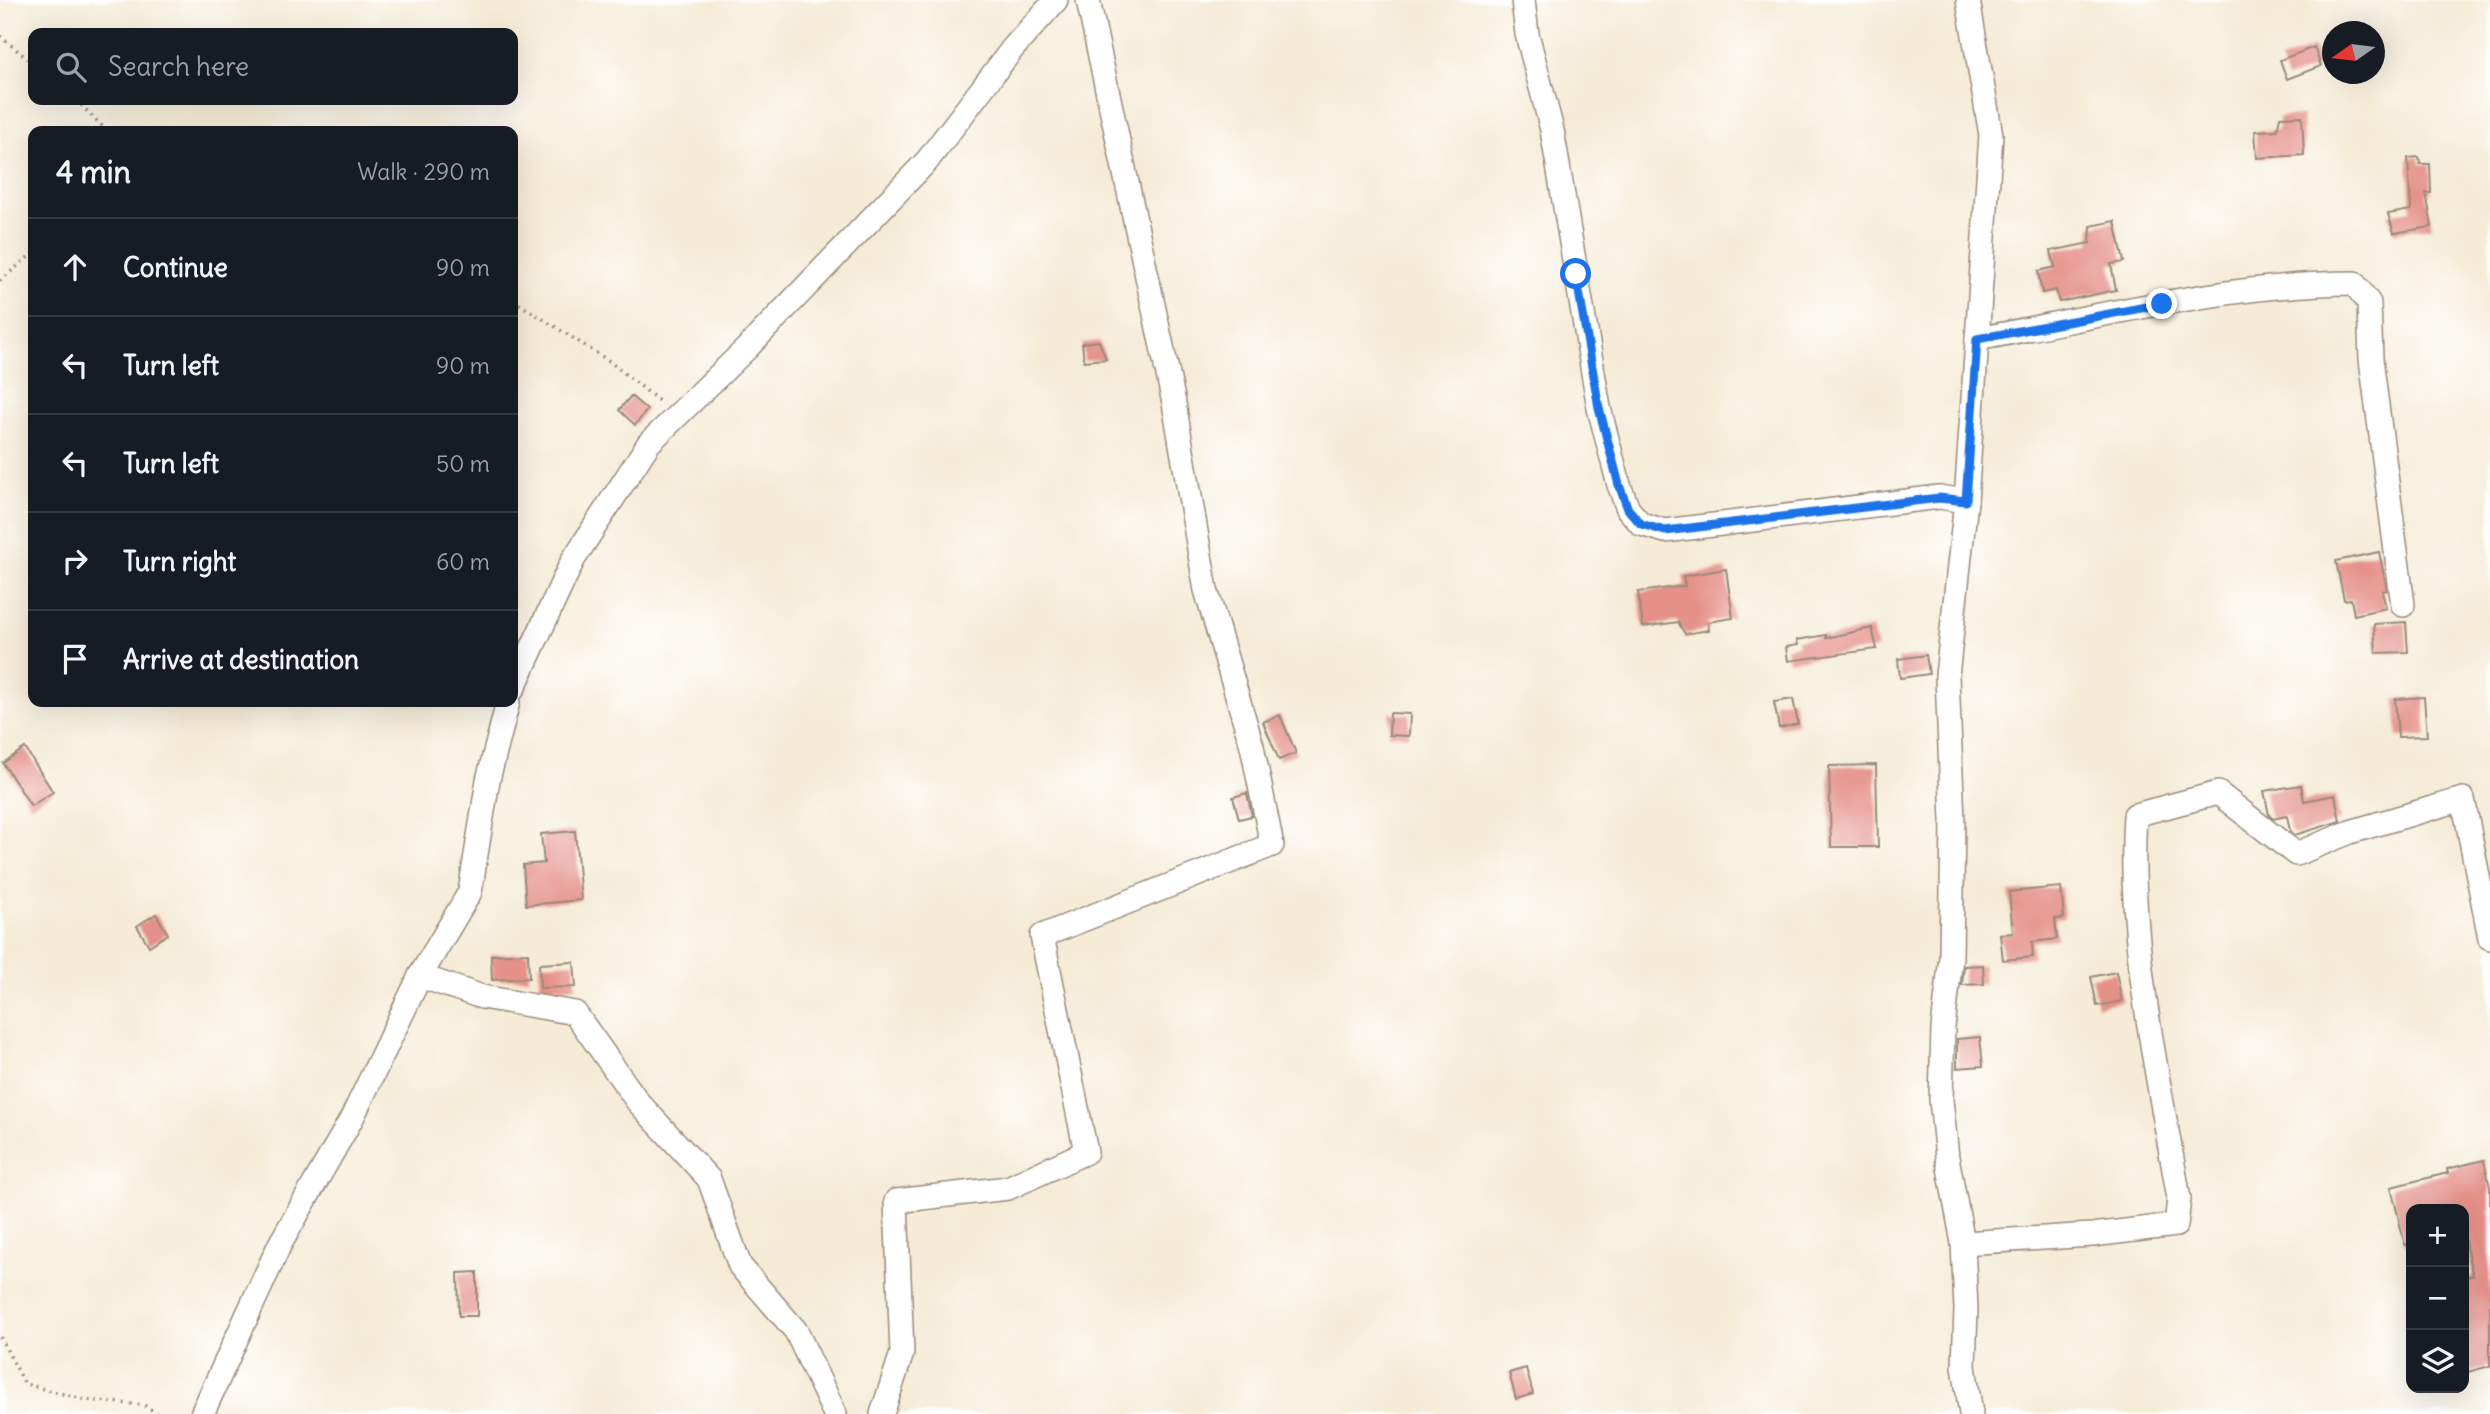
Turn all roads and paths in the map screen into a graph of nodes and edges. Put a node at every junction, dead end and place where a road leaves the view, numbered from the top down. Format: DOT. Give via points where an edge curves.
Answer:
graph roads {
  1 [pos="1056,0"];
  2 [pos="1088,0"];
  3 [pos="1523,0"];
  4 [pos="1968,0"];
  5 [pos="0,36"];
  6 [pos="28,59"];
  7 [pos="81,105"];
  8 [pos="102,126"];
  9 [pos="28,257"];
  10 [pos="0,281"];
  11 [pos="518,303"];
  12 [pos="1977,339"];
  13 [pos="677,416"];
  14 [pos="1966,501"];
  15 [pos="2403,605"];
  16 [pos="518,678"];
  17 [pos="507,707"];
  18 [pos="2490,939"];
  19 [pos="420,976"];
  20 [pos="1963,1243"];
  21 [pos="0,1337"];
  22 [pos="158,1414"];
  23 [pos="202,1414"];
  24 [pos="835,1414"];
  25 [pos="882,1414"];
  26 [pos="1971,1414"];
  1 -- 13 [label="street" via="1013,48 927,161"];
  2 -- 25 [label="street" via="1174,403 1206,590 1252,746 1272,845 1042,936 1086,1152 1008,1188 896,1201 902,1353"];
  3 -- 14 [label="street" via="1552,130 1599,408 1628,509 1641,524 1665,531 1939,498"];
  4 -- 12 [label="street" via="1992,135"];
  5 -- 6 [label="path"];
  7 -- 8 [label="path"];
  9 -- 10 [label="path"];
  11 -- 13 [label="path" via="609,361"];
  12 -- 14 [label="street"];
  12 -- 15 [label="street" via="2162,304 2307,284 2354,284 2369,303 2371,359"];
  13 -- 16 [label="street" via="649,443 573,560"];
  14 -- 20 [label="street" via="1947,676 1954,821 1941,1100"];
  17 -- 19 [label="street" via="488,780 470,892"];
  18 -- 20 [label="street" via="2463,799 2350,832 2296,854 2218,793 2135,815 2132,861 2147,1003 2179,1199 2176,1225"];
  19 -- 23 [label="street" via="352,1118 280,1244"];
  19 -- 24 [label="street" via="482,997 576,1013 638,1102 709,1179 740,1266 796,1331"];
  20 -- 26 [label="street" via="1964,1366"];
  21 -- 22 [label="path" via="25,1384 87,1400 144,1405"];
}
